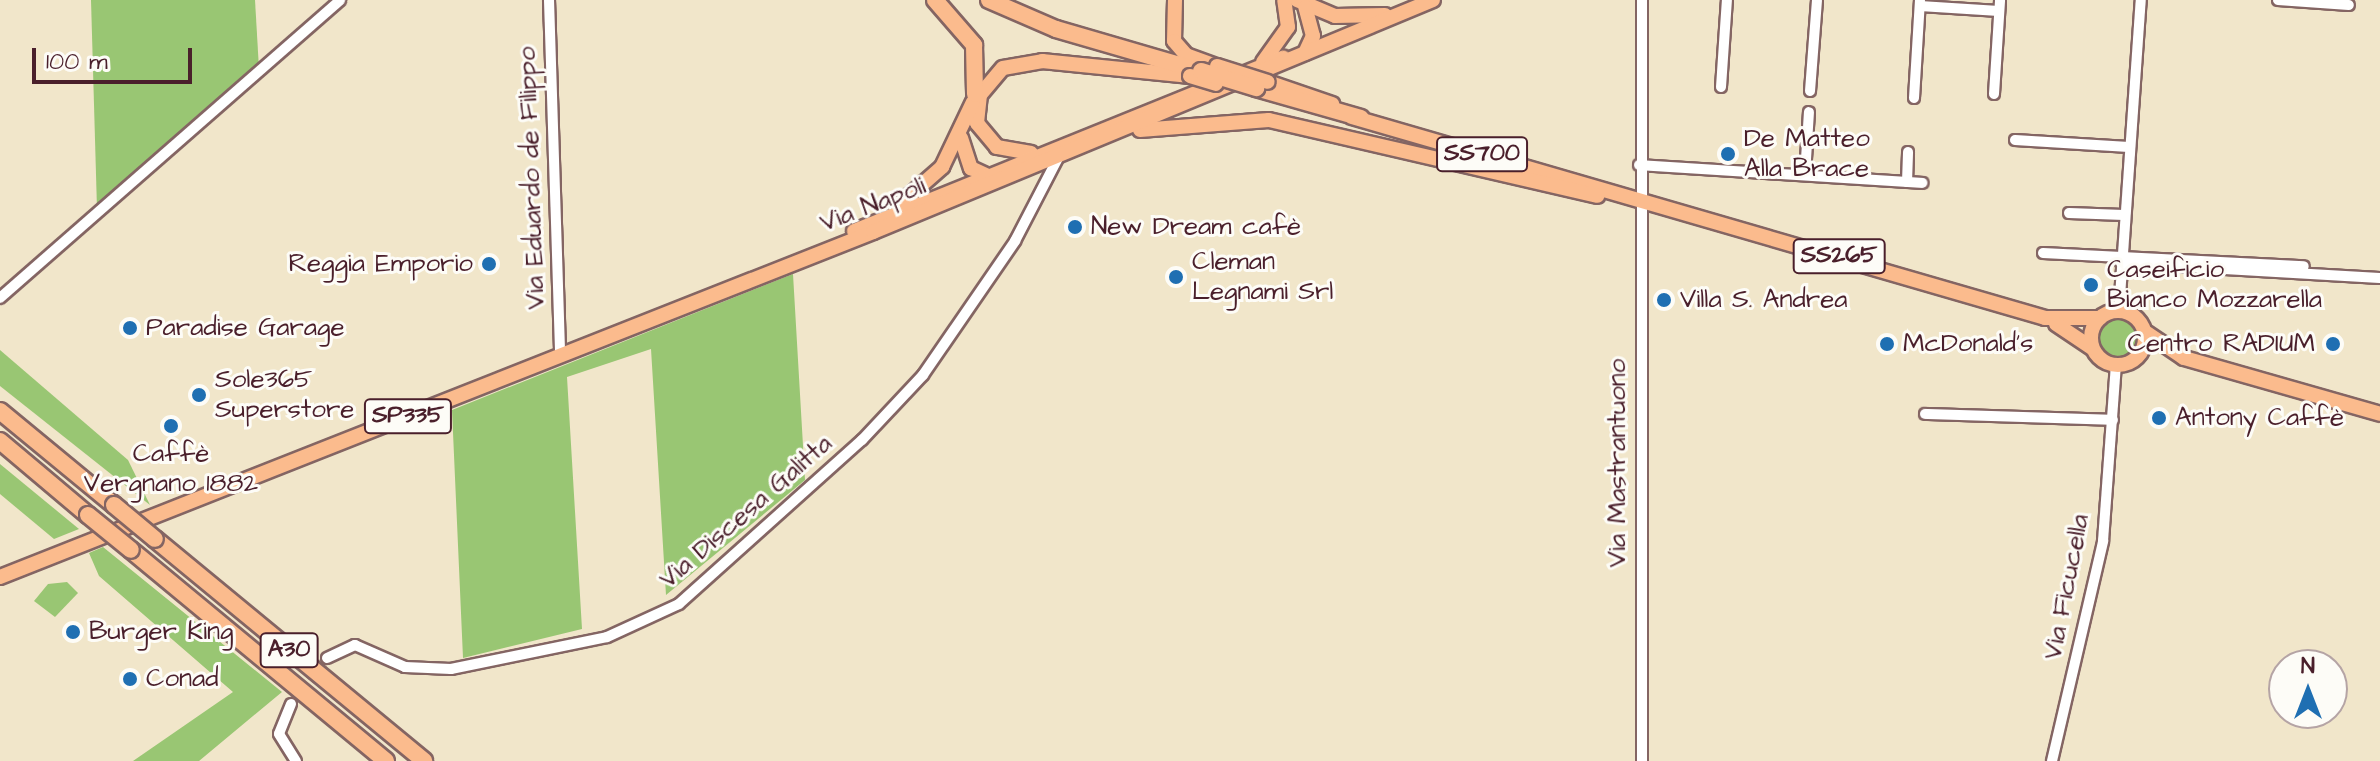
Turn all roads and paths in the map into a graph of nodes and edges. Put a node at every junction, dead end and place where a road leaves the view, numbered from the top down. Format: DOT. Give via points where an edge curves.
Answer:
graph roads {
  1 [pos="340,0"];
  2 [pos="549,0"];
  3 [pos="935,0"];
  4 [pos="989,0"];
  5 [pos="1175,0"];
  6 [pos="1284,0"];
  7 [pos="1433,0"];
  8 [pos="1642,0"];
  9 [pos="1727,0"];
  10 [pos="1817,0"];
  11 [pos="2141,0"];
  12 [pos="2278,0"];
  13 [pos="1301,3"];
  14 [pos="1920,3"];
  15 [pos="2349,5"];
  16 [pos="2000,6"];
  17 [pos="1397,14"];
  18 [pos="1288,27"];
  19 [pos="1305,53"];
  20 [pos="1263,62"];
  21 [pos="1203,71"];
  22 [pos="1721,87"];
  23 [pos="1810,91"];
  24 [pos="975,94"];
  25 [pos="1994,94"];
  26 [pos="1914,98"];
  27 [pos="1809,112"];
  28 [pos="1361,118"];
  29 [pos="1116,133"];
  30 [pos="961,138"];
  31 [pos="2015,140"];
  32 [pos="1088,145"];
  33 [pos="2129,147"];
  34 [pos="1908,152"];
  35 [pos="1036,153"];
  36 [pos="1059,156"];
  37 [pos="1639,165"];
  38 [pos="1805,175"];
  39 [pos="981,176"];
  40 [pos="1907,182"];
  41 [pos="1922,183"];
  42 [pos="1635,198"];
  43 [pos="2069,213"];
  44 [pos="2124,215"];
  45 [pos="870,222"];
  46 [pos="815,253"];
  47 [pos="2043,253"];
  48 [pos="2121,259"];
  49 [pos="2304,266"];
  50 [pos="2380,278"];
  51 [pos="0,298"];
  52 [pos="2119,311"];
  53 [pos="2045,318"];
  54 [pos="2100,318"];
  55 [pos="2144,331"];
  56 [pos="2092,348"];
  57 [pos="560,356"];
  58 [pos="2184,358"];
  59 [pos="2122,364"];
  60 [pos="0,411"];
  61 [pos="1925,414"];
  62 [pos="2380,414"];
  63 [pos="2113,420"];
  64 [pos="0,441"];
  65 [pos="0,577"];
  66 [pos="327,658"];
  67 [pos="291,704"];
  68 [pos="296,761"];
  69 [pos="386,761"];
  70 [pos="424,761"];
  71 [pos="1642,761"];
  72 [pos="2052,761"];
  1 -- 51 [label="street"];
  2 -- 57 [label="street, Via Eduardo de Filippo"];
  3 -- 24 [label="highway" via="978,54"];
  4 -- 21 [label="highway, SS700" via="1056,29"];
  5 -- 21 [label="main road" via="1174,41"];
  6 -- 18 [label="main road"];
  7 -- 17 [label="main road, Via Napoli"];
  8 -- 37 [label="street, Via Mastrantuono"];
  9 -- 22 [label="street"];
  10 -- 23 [label="street"];
  11 -- 33 [label="street"];
  12 -- 15 [label="street"];
  13 -- 17 [label="main road" via="1335,16"];
  13 -- 19 [label="main road" via="1313,36"];
  14 -- 16 [label="street"];
  14 -- 26 [label="street"];
  16 -- 25 [label="street"];
  17 -- 19 [label="main road, Via Napoli"];
  18 -- 19 [label="main road"];
  18 -- 20 [label="main road"];
  19 -- 20 [label="main road, Via Napoli"];
  19 -- 29 [label="main road, Via Napoli"];
  20 -- 35 [label="main road, Via Napoli"];
  21 -- 28 [label="highway, SS700, bridge"];
  21 -- 35 [label="main road" via="1042,61 1003,68 980,95 977,123 1005,151"];
  24 -- 30 [label="main road"];
  27 -- 38 [label="street"];
  28 -- 42 [label="main road, SS700"];
  29 -- 32 [label="main road, Via Napoli"];
  29 -- 42 [label="main road" via="1269,120 1574,192"];
  30 -- 39 [label="main road"];
  30 -- 45 [label="main road" via="921,188"];
  31 -- 33 [label="street"];
  32 -- 36 [label="main road, Via Napoli"];
  32 -- 39 [label="main road"];
  33 -- 44 [label="street"];
  34 -- 40 [label="street"];
  35 -- 39 [label="main road, Via Napoli"];
  36 -- 46 [label="main road, Via Napoli"];
  36 -- 66 [label="street, Via Discesa Galitta" via="1015,241 923,375 862,440 679,604 607,637 451,669 405,667 355,645"];
  37 -- 38 [label="street"];
  37 -- 42 [label="street, Via Mastrantuono"];
  38 -- 40 [label="street"];
  39 -- 45 [label="main road, Via Napoli"];
  40 -- 41 [label="street"];
  42 -- 53 [label="main road, SS265"];
  42 -- 71 [label="street, Via Mastrantuono"];
  43 -- 44 [label="street"];
  44 -- 48 [label="street"];
  45 -- 46 [label="main road, Via Napoli"];
  46 -- 57 [label="main road, SP335"];
  47 -- 48 [label="street"];
  48 -- 49 [label="street"];
  48 -- 50 [label="street"];
  48 -- 52 [label="street"];
  52 -- 54 [label="main road, SS265"];
  52 -- 55 [label="main road"];
  53 -- 54 [label="main road, SS265"];
  53 -- 56 [label="main road, SS265"];
  54 -- 56 [label="main road"];
  55 -- 58 [label="main road"];
  55 -- 59 [label="main road" via="2144,347"];
  56 -- 59 [label="main road, SS265"];
  57 -- 65 [label="main road, SP335"];
  58 -- 59 [label="main road"];
  58 -- 62 [label="main road"];
  59 -- 63 [label="street, Via Ficucella"];
  60 -- 70 [label="highway, A30, bridge"];
  61 -- 63 [label="street"];
  63 -- 72 [label="street, Via Ficucella" via="2103,541"];
  64 -- 69 [label="highway, A30, bridge"];
  67 -- 68 [label="street" via="279,734"];
}
